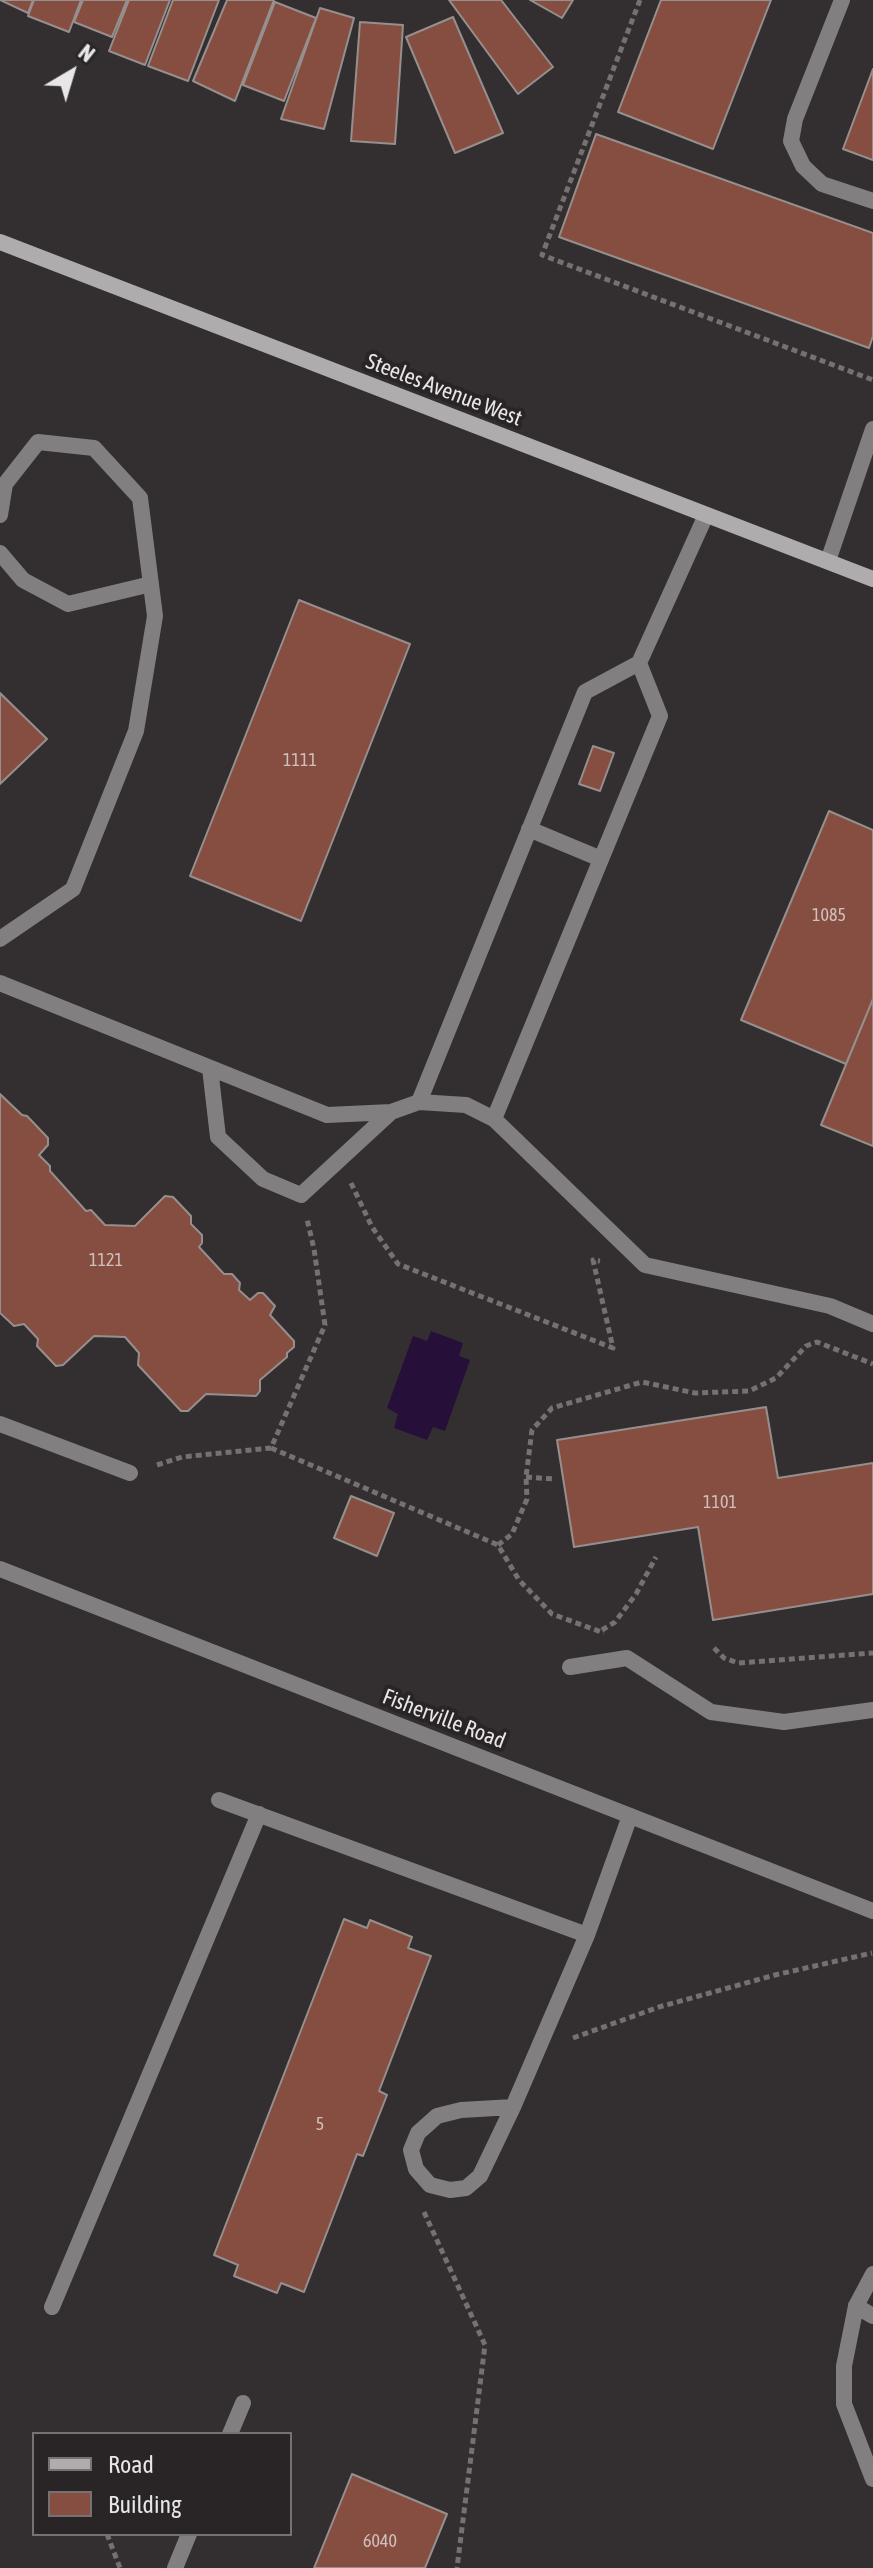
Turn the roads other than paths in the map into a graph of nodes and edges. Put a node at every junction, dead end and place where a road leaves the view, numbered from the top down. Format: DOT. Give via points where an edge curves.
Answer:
graph roads {
  1 [pos="842,0"];
  2 [pos="873,201"];
  3 [pos="0,242"];
  4 [pos="873,429"];
  5 [pos="0,515"];
  6 [pos="706,515"];
  7 [pos="0,553"];
  8 [pos="828,561"];
  9 [pos="873,579"];
  10 [pos="151,584"];
  11 [pos="639,663"];
  12 [pos="529,829"];
  13 [pos="601,859"];
  14 [pos="0,939"];
  15 [pos="0,983"];
  16 [pos="210,1068"];
  17 [pos="419,1102"];
  18 [pos="391,1112"];
  19 [pos="494,1119"];
  20 [pos="873,1324"];
  21 [pos="0,1424"];
  22 [pos="130,1473"];
  23 [pos="0,1569"];
  24 [pos="570,1667"];
  25 [pos="873,1710"];
  26 [pos="219,1800"];
  27 [pos="259,1814"];
  28 [pos="630,1816"];
  29 [pos="873,1911"];
  30 [pos="587,1935"];
  31 [pos="513,2107"];
  32 [pos="873,2274"];
  33 [pos="856,2306"];
  34 [pos="52,2307"];
  35 [pos="873,2316"];
  36 [pos="243,2403"];
  37 [pos="231,2432"];
  38 [pos="873,2479"];
  39 [pos="188,2536"];
  40 [pos="175,2568"];
  1 -- 2 [label="street" via="791,141 803,166 822,184"];
  3 -- 6 [label="main road, Steeles Avenue West"];
  4 -- 8 [label="street"];
  5 -- 10 [label="street" via="5,484 38,442 94,448 140,498"];
  6 -- 8 [label="main road, Steeles Avenue West"];
  6 -- 11 [label="street"];
  7 -- 10 [label="street" via="23,580 68,604"];
  8 -- 9 [label="main road, Steeles Avenue West"];
  10 -- 14 [label="street" via="155,616 136,731 73,889"];
  11 -- 12 [label="street" via="585,692"];
  11 -- 13 [label="street" via="660,716"];
  12 -- 13 [label="street"];
  12 -- 17 [label="street"];
  13 -- 19 [label="street"];
  15 -- 16 [label="street"];
  16 -- 18 [label="street" via="327,1115"];
  16 -- 18 [label="street" via="218,1137 263,1179 301,1195"];
  17 -- 18 [label="street"];
  17 -- 19 [label="street" via="466,1105"];
  19 -- 20 [label="street" via="645,1265 830,1306"];
  21 -- 22 [label="street"];
  23 -- 28 [label="street, Fisherville Road"];
  24 -- 25 [label="street" via="627,1658 711,1712 784,1722"];
  26 -- 27 [label="street"];
  27 -- 30 [label="street"];
  27 -- 34 [label="street"];
  28 -- 29 [label="street, Fisherville Road"];
  28 -- 30 [label="street"];
  30 -- 31 [label="street"];
  31 -- 31 [label="street" via="480,2176 466,2188 430,2185 416,2169 411,2150 418,2133 437,2116"];
  32 -- 33 [label="street"];
  33 -- 35 [label="street"];
  33 -- 38 [label="street" via="844,2366 844,2404"];
  36 -- 37 [label="street"];
  39 -- 40 [label="street"];
}
